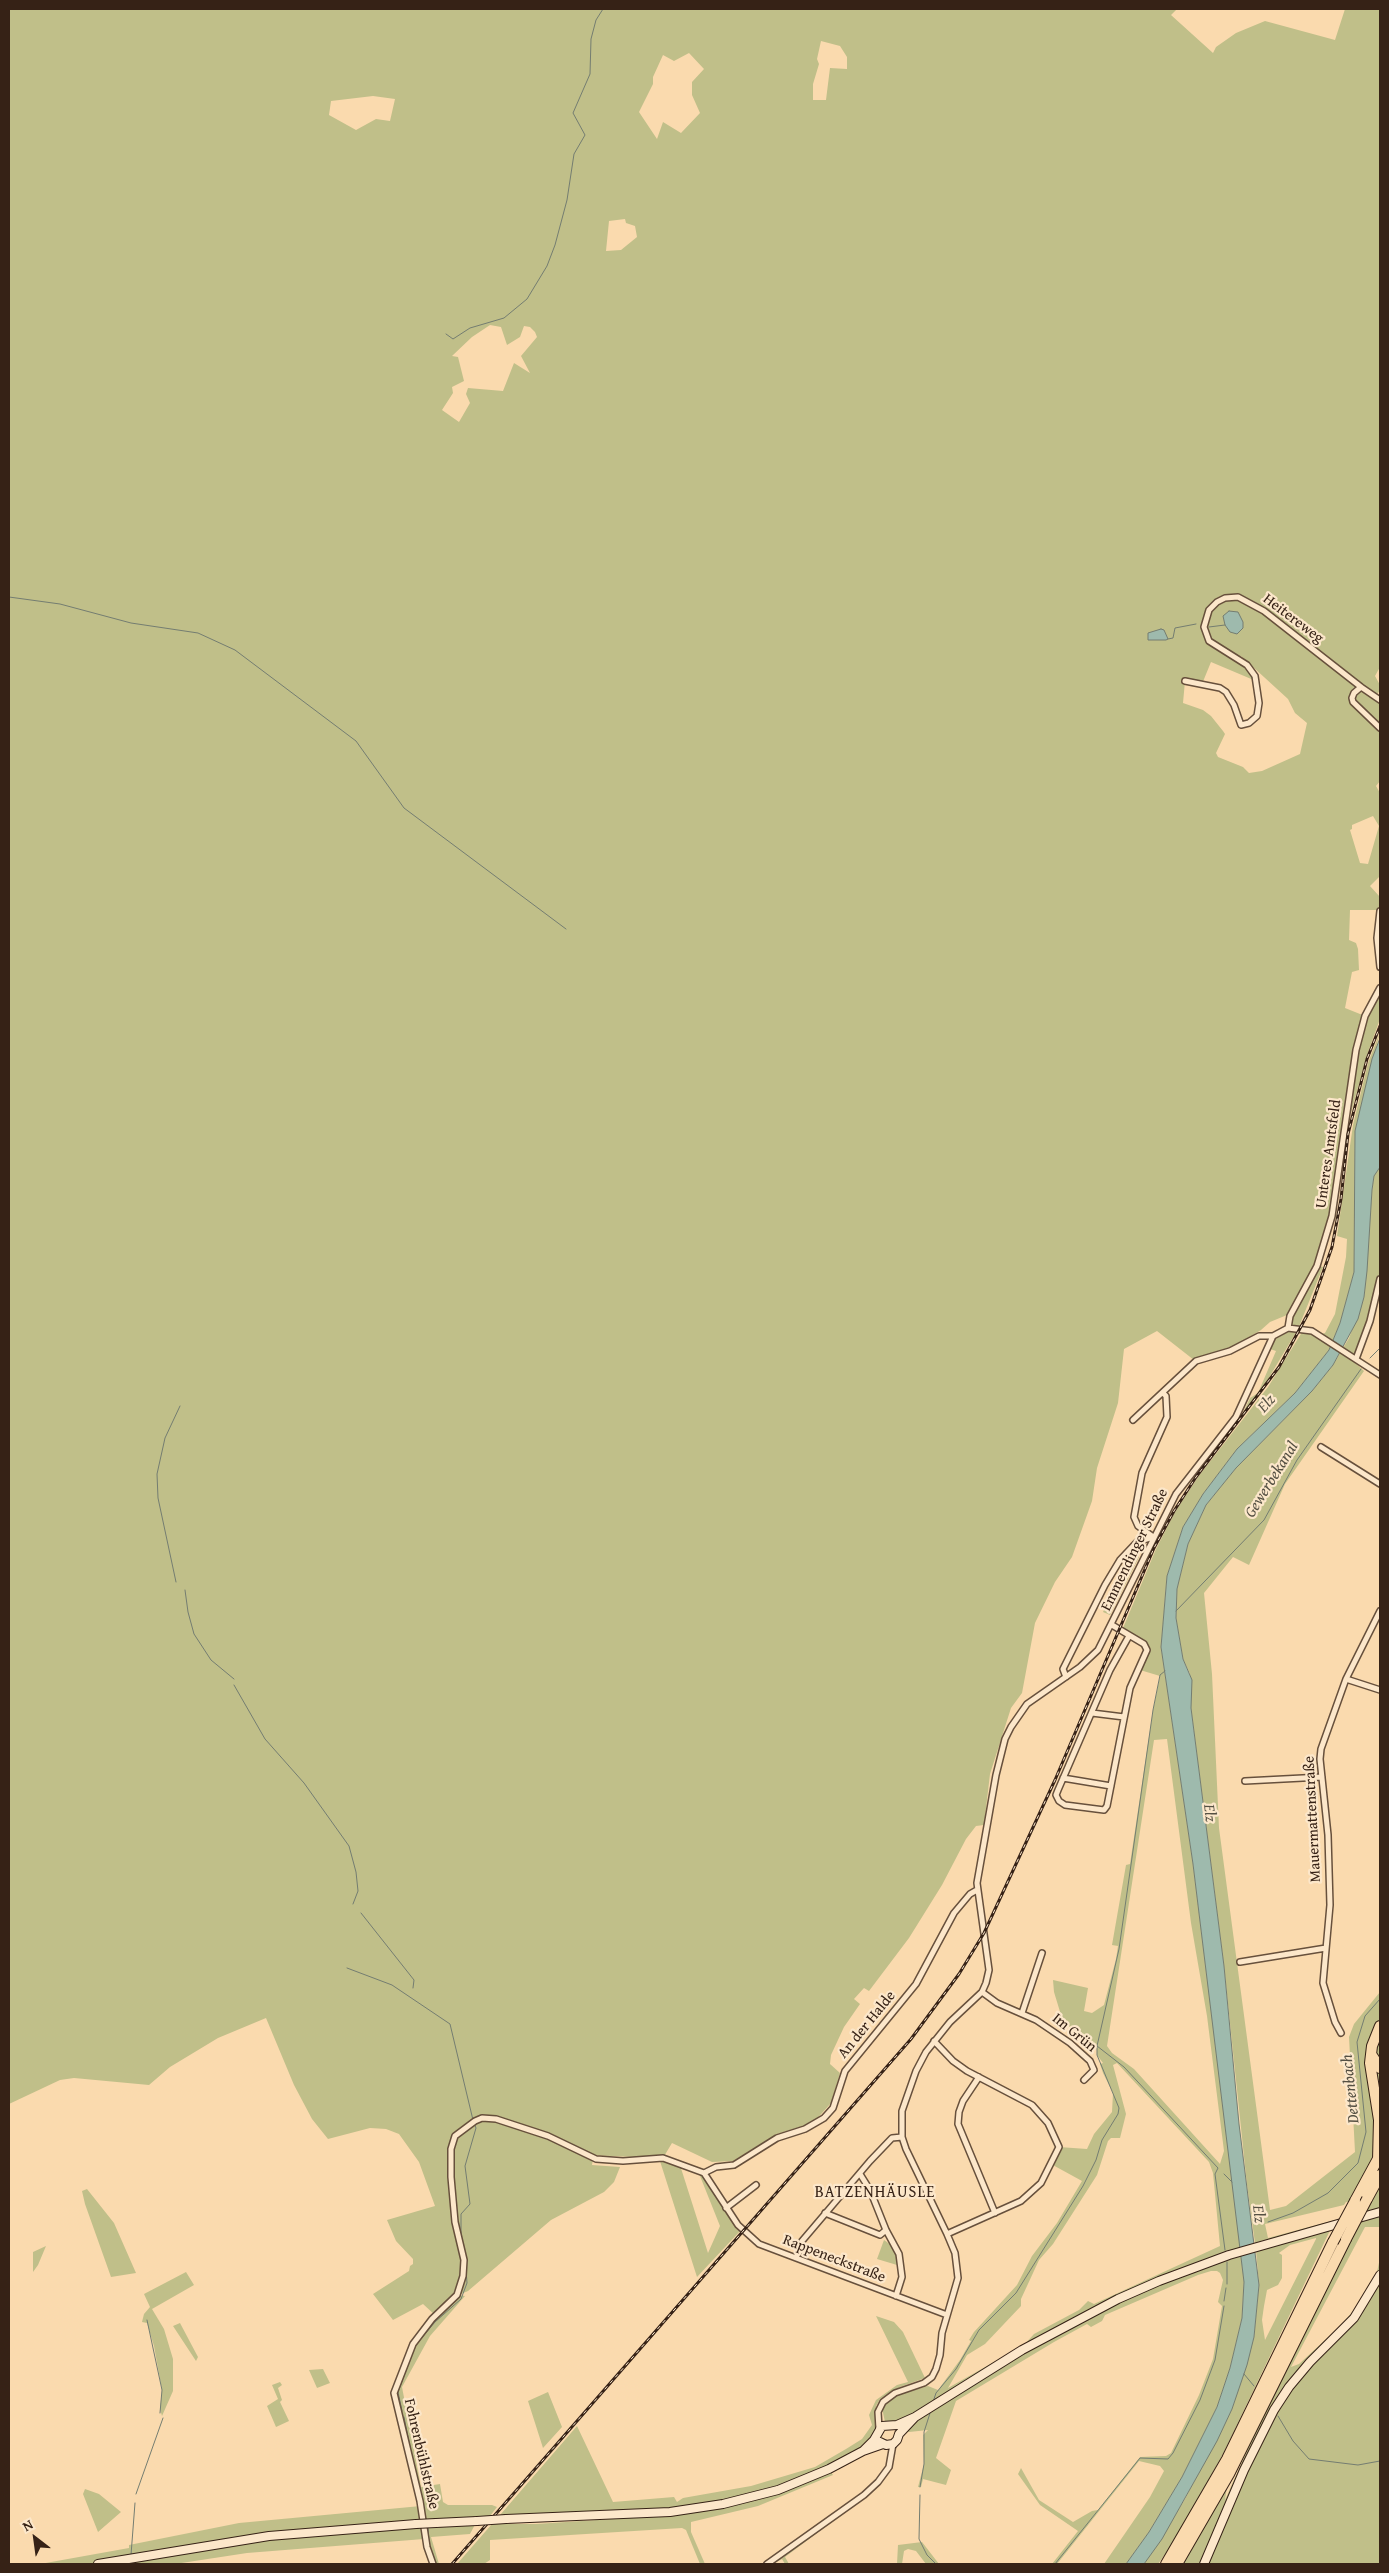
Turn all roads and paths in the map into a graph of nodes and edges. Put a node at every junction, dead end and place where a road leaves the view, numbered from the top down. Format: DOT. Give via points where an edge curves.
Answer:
graph roads {
  1 [pos="1185,681"];
  2 [pos="1361,687"];
  3 [pos="1378,695"];
  4 [pos="1380,728"];
  5 [pos="1380,911"];
  6 [pos="1380,967"];
  7 [pos="1380,988"];
  8 [pos="1380,1279"];
  9 [pos="1373,1312"];
  10 [pos="1380,1313"];
  11 [pos="1288,1328"];
  12 [pos="1273,1336"];
  13 [pos="1353,1358"];
  14 [pos="1380,1375"];
  15 [pos="1164,1392"];
  16 [pos="1134,1420"];
  17 [pos="1321,1448"];
  18 [pos="1380,1484"];
  19 [pos="1153,1537"];
  20 [pos="1380,1612"];
  21 [pos="1112,1625"];
  22 [pos="1129,1636"];
  23 [pos="1066,1677"];
  24 [pos="1346,1679"];
  25 [pos="1380,1690"];
  26 [pos="1092,1713"];
  27 [pos="1124,1717"];
  28 [pos="1322,1777"];
  29 [pos="1063,1778"];
  30 [pos="1245,1781"];
  31 [pos="1111,1786"];
  32 [pos="977,1890"];
  33 [pos="1326,1948"];
  34 [pos="1042,1953"];
  35 [pos="1240,1962"];
  36 [pos="982,1992"];
  37 [pos="1022,2013"];
  38 [pos="1380,2026"];
  39 [pos="1341,2033"];
  40 [pos="934,2041"];
  41 [pos="1371,2054"];
  42 [pos="1380,2068"];
  43 [pos="979,2077"];
  44 [pos="1084,2080"];
  45 [pos="902,2137"];
  46 [pos="1379,2157"];
  47 [pos="704,2173"];
  48 [pos="860,2174"];
  49 [pos="1380,2175"];
  50 [pos="756,2184"];
  51 [pos="726,2208"];
  52 [pos="825,2213"];
  53 [pos="995,2213"];
  54 [pos="1376,2213"];
  55 [pos="1380,2218"];
  56 [pos="886,2230"];
  57 [pos="947,2234"];
  58 [pos="796,2258"];
  59 [pos="1380,2274"];
  60 [pos="896,2296"];
  61 [pos="947,2315"];
  62 [pos="915,2417"];
  63 [pos="884,2428"];
  64 [pos="899,2434"];
  65 [pos="887,2445"];
  66 [pos="863,2451"];
  67 [pos="98,2564"];
  68 [pos="433,2564"];
  69 [pos="767,2564"];
  70 [pos="1166,2564"];
  71 [pos="1177,2564"];
  72 [pos="1204,2564"];
  1 -- 2 [label="street, Heitereweg" via="1226,692 1241,725 1250,723 1257,716 1259,703 1255,676 1247,665 1209,640 1204,627 1209,610 1217,602 1238,597 1264,611"];
  2 -- 3 [label="street, Heitereweg"];
  2 -- 4 [label="street" via="1354,693 1353,702"];
  5 -- 6 [label="street" via="1377,938"];
  7 -- 11 [label="street, Unteres Amtsfeld" via="1365,1016 1356,1050 1330,1225 1317,1266"];
  8 -- 9 [label="street"];
  9 -- 10 [label="street"];
  9 -- 13 [label="street"];
  11 -- 12 [label="street"];
  11 -- 13 [label="street" via="1304,1329 1320,1336"];
  12 -- 15 [label="street" via="1259,1336 1230,1351 1196,1361"];
  12 -- 19 [label="street, Emmendinger Straße" via="1236,1418 1176,1494"];
  13 -- 14 [label="street"];
  15 -- 16 [label="street"];
  15 -- 19 [label="street" via="1167,1417 1142,1473 1134,1517 1138,1526"];
  17 -- 18 [label="street"];
  19 -- 21 [label="street, Emmendinger Straße"];
  19 -- 23 [label="street" via="1137,1542 1120,1560 1063,1669"];
  20 -- 24 [label="street, Mauermattenstraße"];
  21 -- 22 [label="street"];
  21 -- 23 [label="street, Emmendinger Straße" via="1095,1654"];
  22 -- 26 [label="street"];
  22 -- 27 [label="street" via="1144,1644 1147,1650 1130,1688"];
  23 -- 32 [label="street, Emmendinger Straße" via="1027,1704 1011,1727 996,1775"];
  24 -- 25 [label="street"];
  24 -- 28 [label="street, Mauermattenstraße" via="1321,1748"];
  26 -- 27 [label="street"];
  26 -- 29 [label="street"];
  27 -- 31 [label="street"];
  28 -- 30 [label="street"];
  28 -- 33 [label="street, Mauermattenstraße" via="1330,1905"];
  29 -- 31 [label="street"];
  29 -- 31 [label="street" via="1056,1795 1059,1801 1075,1807 1104,1810"];
  32 -- 36 [label="street, Emmendinger Straße" via="989,1970"];
  32 -- 47 [label="street, An der Halde" via="954,1913 916,1984 845,2071 833,2108 824,2118 805,2129 777,2138 734,2166 716,2167"];
  33 -- 35 [label="street"];
  33 -- 39 [label="street, Mauermattenstraße" via="1324,1991"];
  34 -- 37 [label="street"];
  36 -- 37 [label="street, Im Grün" via="997,2003"];
  36 -- 40 [label="street"];
  37 -- 44 [label="street, Im Grün" via="1045,2025 1090,2061 1094,2070"];
  38 -- 41 [label="highway"];
  40 -- 43 [label="street" via="954,2062"];
  40 -- 45 [label="street" via="916,2071 903,2107"];
  41 -- 42 [label="highway"];
  41 -- 46 [label="highway" via="1379,2120"];
  43 -- 53 [label="street" via="959,2112 958,2124"];
  43 -- 53 [label="street" via="1032,2105 1048,2123 1059,2147 1041,2183 1021,2201"];
  45 -- 48 [label="street" via="892,2138"];
  45 -- 57 [label="street"];
  46 -- 70 [label="highway, bridge" via="1333,2242 1227,2459"];
  47 -- 51 [label="street, Rappeneckstraße"];
  47 -- 68 [label="street, Fohrenbühlstraße" via="663,2158 624,2160 587,2156 548,2136 503,2120 482,2118 455,2136 451,2149 455,2222 464,2260 464,2276 458,2295 432,2319 413,2344 394,2394"];
  48 -- 52 [label="street"];
  48 -- 56 [label="street"];
  49 -- 71 [label="highway, bridge" via="1229,2474"];
  50 -- 51 [label="street"];
  51 -- 58 [label="street, Rappeneckstraße" via="753,2240"];
  52 -- 56 [label="street" via="880,2235"];
  52 -- 58 [label="street" via="802,2241"];
  53 -- 57 [label="street"];
  54 -- 55 [label="main road"];
  54 -- 62 [label="main road" via="1234,2254 1118,2299 1022,2350"];
  56 -- 60 [label="street" via="902,2266"];
  57 -- 61 [label="street" via="955,2253 958,2278"];
  58 -- 60 [label="street, Rappeneckstraße"];
  59 -- 72 [label="main road" via="1354,2318 1310,2362 1274,2410"];
  60 -- 61 [label="street, Rappeneckstraße"];
  61 -- 63 [label="street" via="940,2355 932,2377 888,2397 879,2408"];
  62 -- 63 [label="main road"];
  62 -- 64 [label="main road"];
  63 -- 64 [label="main road"];
  63 -- 65 [label="main road" via="878,2440"];
  63 -- 66 [label="main road"];
  64 -- 65 [label="main road" via="898,2440"];
  65 -- 66 [label="main road"];
  65 -- 69 [label="street" via="891,2456 886,2472 864,2494"];
  66 -- 67 [label="main road, bridge" via="778,2490 686,2510 416,2524 269,2536"];
}
